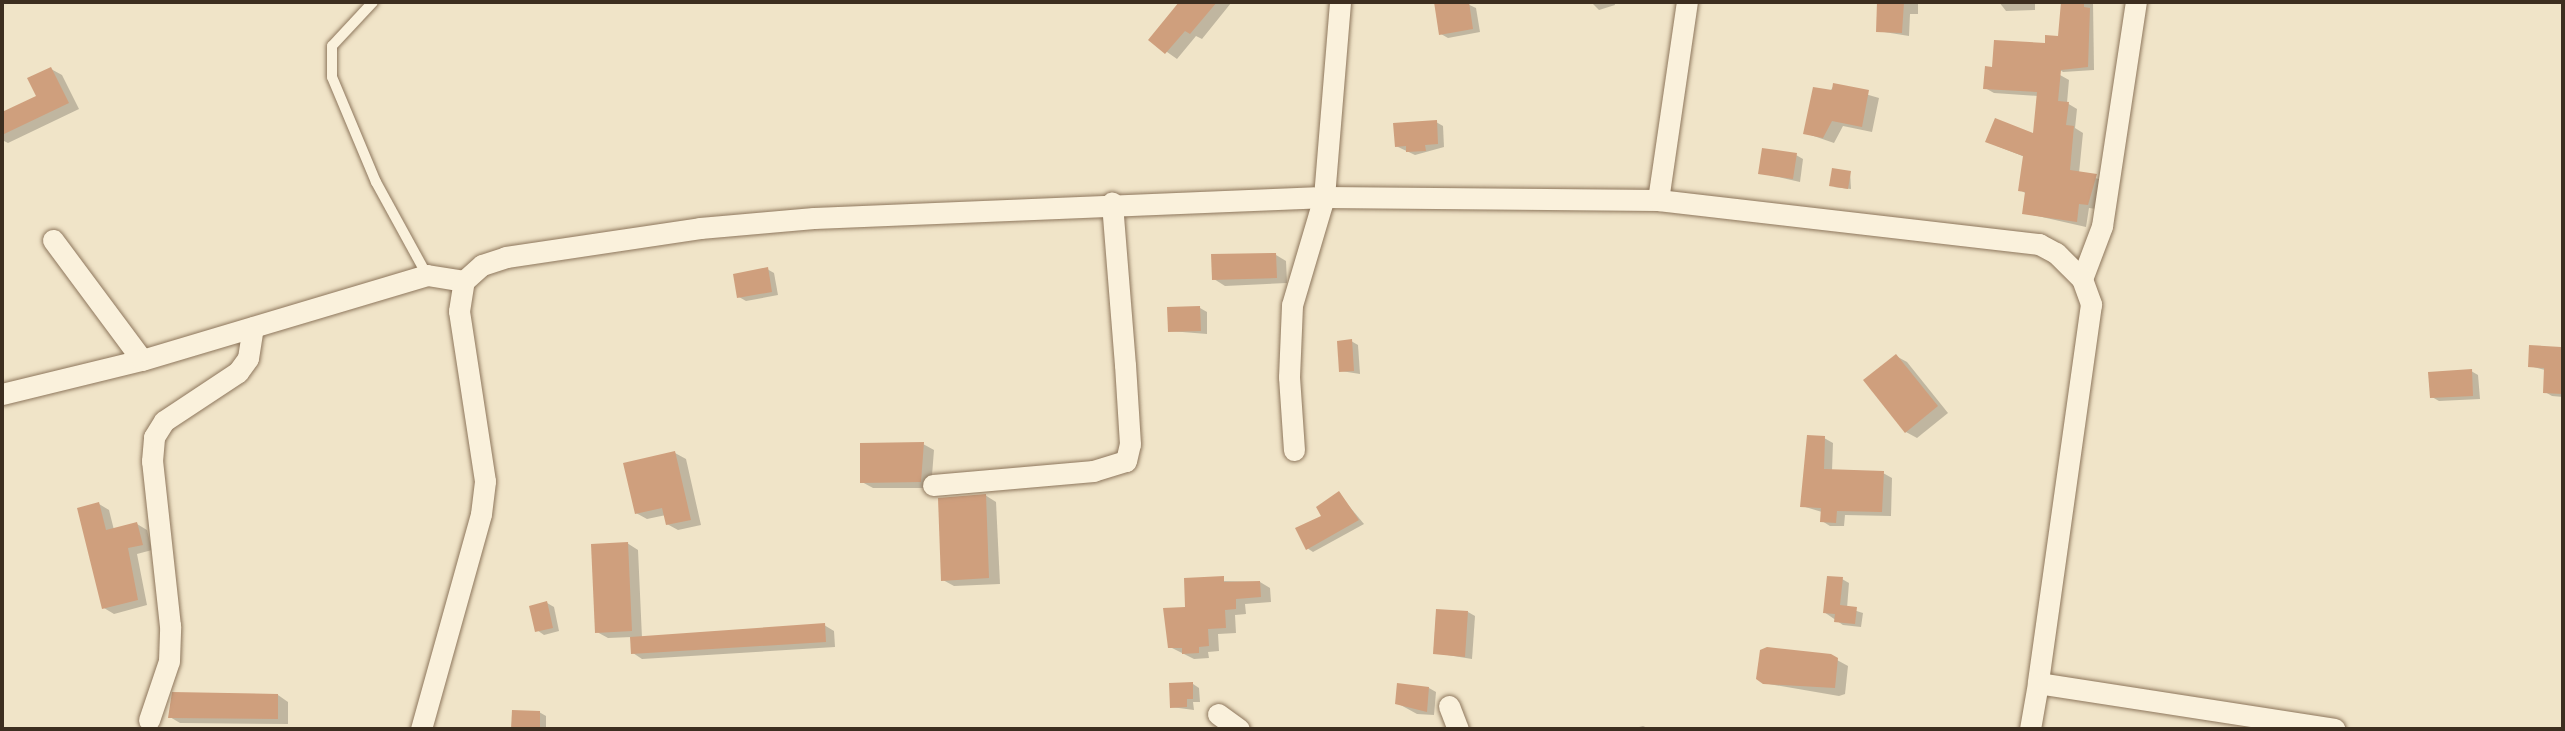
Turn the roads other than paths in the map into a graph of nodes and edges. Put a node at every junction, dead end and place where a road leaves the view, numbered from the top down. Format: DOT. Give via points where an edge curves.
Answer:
graph roads {
  1 [pos="373,2"];
  2 [pos="1340,2"];
  3 [pos="1688,2"];
  4 [pos="2136,2"];
  5 [pos="1324,197"];
  6 [pos="1658,201"];
  7 [pos="1112,203"];
  8 [pos="53,240"];
  9 [pos="427,275"];
  10 [pos="2082,279"];
  11 [pos="464,281"];
  12 [pos="253,327"];
  13 [pos="142,360"];
  14 [pos="2,394"];
  15 [pos="1294,450"];
  16 [pos="933,485"];
  17 [pos="2038,683"];
  18 [pos="1449,706"];
  19 [pos="1218,714"];
  20 [pos="149,720"];
  21 [pos="421,729"];
  22 [pos="1240,729"];
  23 [pos="1458,729"];
  24 [pos="2030,729"];
  25 [pos="2334,729"];
  1 -- 9 [label="lane" via="332,46 332,77 376,182"];
  2 -- 5 [label="street"];
  3 -- 6 [label="street"];
  4 -- 10 [label="street" via="2102,226"];
  5 -- 6 [label="street"];
  5 -- 7 [label="street"];
  5 -- 15 [label="street" via="1292,305 1289,377"];
  6 -- 10 [label="street" via="2039,244 2069,262"];
  7 -- 11 [label="street" via="700,228 506,257 482,265"];
  7 -- 16 [label="street" via="1127,391 1126,461 1093,471"];
  8 -- 13 [label="street"];
  9 -- 11 [label="street"];
  9 -- 12 [label="street"];
  10 -- 17 [label="street" via="2091,304 2088,340"];
  11 -- 21 [label="street" via="458,311 479,432 484,492"];
  12 -- 13 [label="street"];
  12 -- 20 [label="street" via="248,358 238,372 164,421 154,437 152,461 170,626 169,661"];
  13 -- 14 [label="street"];
  17 -- 24 [label="street"];
  17 -- 25 [label="street"];
  18 -- 23 [label="street"];
  19 -- 22 [label="street"];
}
